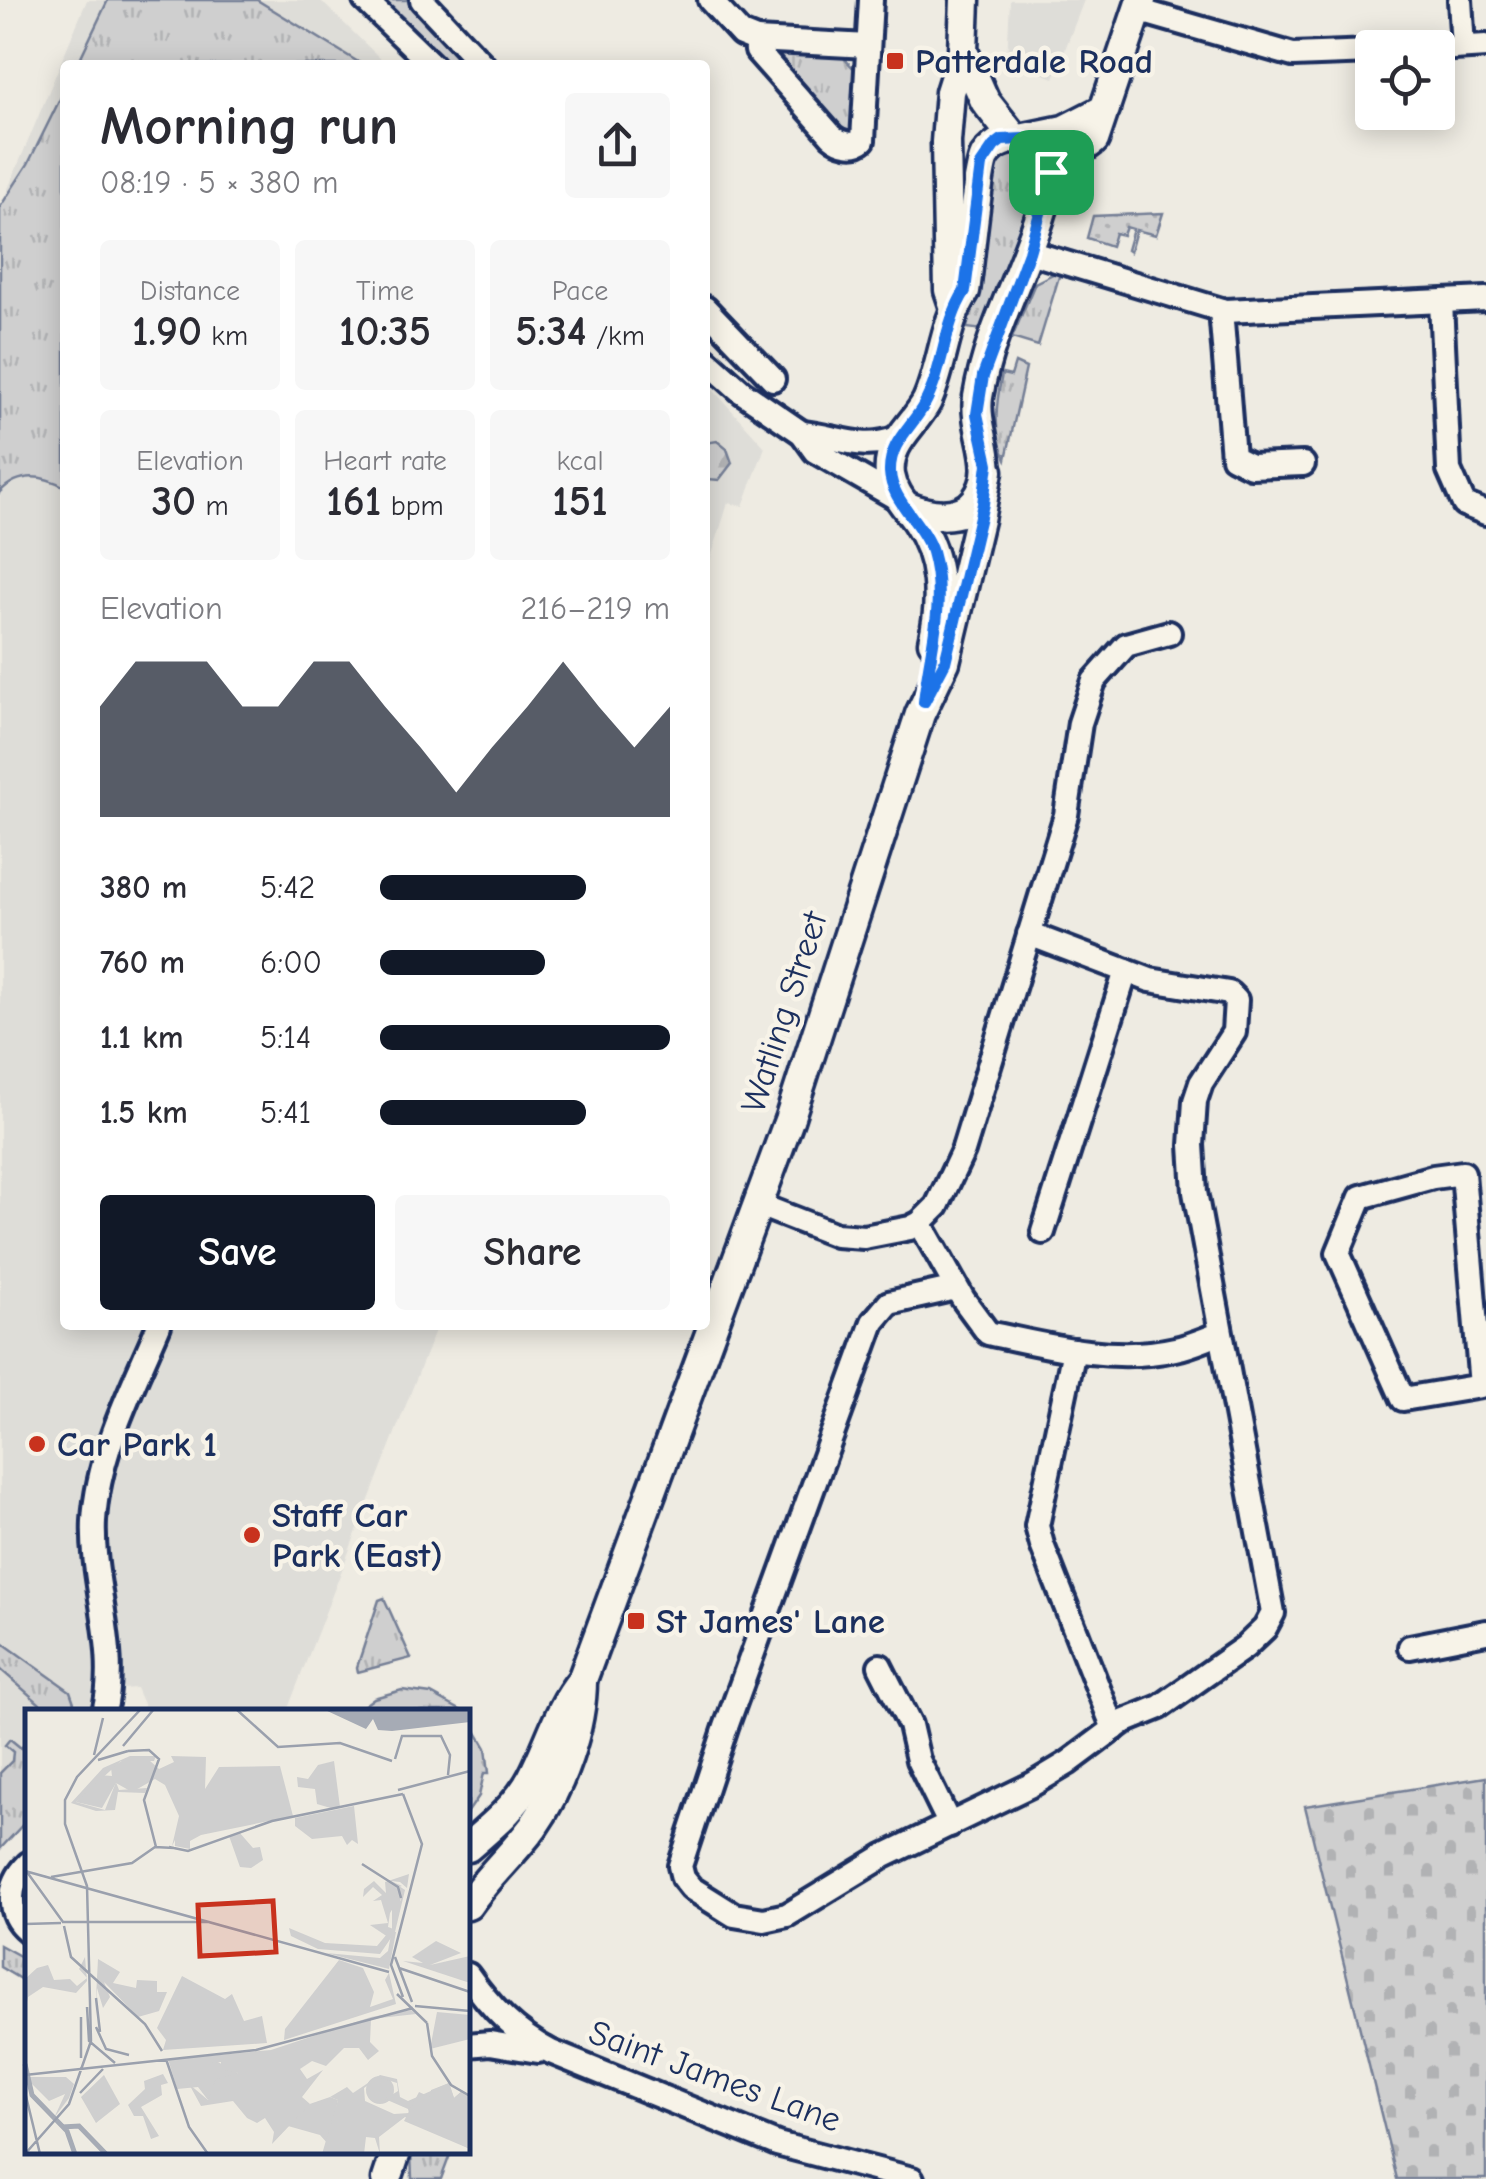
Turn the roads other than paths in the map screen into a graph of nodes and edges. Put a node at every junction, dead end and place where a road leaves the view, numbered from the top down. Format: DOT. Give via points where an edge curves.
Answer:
graph roads {
  1 [pos="365,0"];
  2 [pos="422,0"];
  3 [pos="710,0"];
  4 [pos="871,0"];
  5 [pos="965,0"];
  6 [pos="1460,0"];
  7 [pos="1139,5"];
  8 [pos="756,40"];
  9 [pos="868,46"];
  10 [pos="1474,47"];
  11 [pos="963,51"];
  12 [pos="1355,52"];
  13 [pos="427,60"];
  14 [pos="478,60"];
  15 [pos="1105,109"];
  16 [pos="1017,138"];
  17 [pos="1051,172"];
  18 [pos="1029,252"];
  19 [pos="1486,299"];
  20 [pos="1441,302"];
  21 [pos="955,306"];
  22 [pos="1221,310"];
  23 [pos="710,313"];
  24 [pos="710,363"];
  25 [pos="773,379"];
  26 [pos="802,434"];
  27 [pos="899,437"];
  28 [pos="1303,464"];
  29 [pos="988,471"];
  30 [pos="903,503"];
  31 [pos="1486,513"];
  32 [pos="1169,633"];
  33 [pos="924,702"];
  34 [pos="1030,934"];
  35 [pos="1126,971"];
  36 [pos="1475,1172"];
  37 [pos="759,1205"];
  38 [pos="920,1223"];
  39 [pos="1043,1232"];
  40 [pos="956,1288"];
  41 [pos="157,1330"];
  42 [pos="1219,1334"];
  43 [pos="1074,1350"];
  44 [pos="1486,1632"];
  45 [pos="1410,1647"];
  46 [pos="880,1666"];
  47 [pos="582,1680"];
  48 [pos="104,1709"];
  49 [pos="1114,1729"];
  50 [pos="950,1825"];
  51 [pos="470,1845"];
  52 [pos="16,1871"];
  53 [pos="470,1903"];
  54 [pos="0,1916"];
  55 [pos="25,1930"];
  56 [pos="25,1930"];
  57 [pos="470,1978"];
  58 [pos="470,2044"];
  59 [pos="551,2052"];
  60 [pos="912,2179"];
  1 -- 13 [label="street"];
  2 -- 14 [label="street"];
  3 -- 8 [label="street" via="741,34"];
  4 -- 9 [label="street"];
  5 -- 11 [label="main road"];
  6 -- 10 [label="street"];
  7 -- 12 [label="street" via="1290,54"];
  7 -- 15 [label="main road"];
  8 -- 9 [label="street"];
  8 -- 9 [label="street" via="757,52 832,136 856,144 863,140"];
  11 -- 16 [label="main road" via="985,100"];
  11 -- 21 [label="main road" via="950,92 945,158"];
  15 -- 16 [label="main road" via="1064,130"];
  15 -- 17 [label="main road" via="1094,140"];
  16 -- 17 [label="main road" via="1043,151"];
  16 -- 21 [label="main road" via="994,146 981,165 965,291"];
  17 -- 18 [label="main road"];
  18 -- 22 [label="street"];
  18 -- 29 [label="main road" via="978,397"];
  19 -- 20 [label="street"];
  20 -- 22 [label="street"];
  20 -- 31 [label="street" via="1449,470 1464,504"];
  21 -- 27 [label="main road" via="929,396"];
  22 -- 28 [label="street" via="1231,450 1250,466"];
  23 -- 25 [label="street"];
  24 -- 26 [label="street"];
  26 -- 27 [label="street" via="860,445"];
  26 -- 30 [label="street" via="815,450"];
  27 -- 30 [label="main road" via="890,475"];
  29 -- 30 [label="main road" via="980,496 965,511 940,514"];
  29 -- 33 [label="main road, Watling Street" via="950,646"];
  30 -- 33 [label="main road, Watling Street" via="930,546 940,594"];
  32 -- 34 [label="street" via="1126,645 1094,681 1080,723 1066,815"];
  33 -- 37 [label="main road, Watling Street"];
  34 -- 35 [label="street"];
  34 -- 38 [label="street" via="963,1151 949,1187"];
  35 -- 39 [label="street"];
  35 -- 42 [label="street" via="1236,1000 1234,1032 1201,1084 1192,1145"];
  36 -- 36 [label="street" via="1360,1197 1338,1254 1403,1399 1481,1386"];
  37 -- 38 [label="street" via="849,1237 885,1236"];
  37 -- 47 [label="main road, Watling Street"];
  38 -- 40 [label="street"];
  40 -- 43 [label="street" via="984,1330"];
  40 -- 50 [label="street" via="889,1303 873,1322 680,1873 691,1888 734,1915 776,1919"];
  41 -- 48 [label="street" via="112,1435 94,1520"];
  42 -- 43 [label="street" via="1171,1350"];
  42 -- 49 [label="street" via="1274,1613 1246,1646 1160,1706"];
  43 -- 49 [label="street" via="1037,1526"];
  44 -- 45 [label="street"];
  46 -- 50 [label="street"];
  47 -- 51 [label="main road, Watling Street" via="564,1702 518,1802"];
  47 -- 53 [label="main road, Watling Street" via="582,1709 544,1808"];
  49 -- 50 [label="street" via="1068,1763"];
  52 -- 55 [label="street" via="12,1907"];
  54 -- 56 [label="street"];
  57 -- 59 [label="street, Saint James Lane" via="500,2017"];
  58 -- 59 [label="street, Saint James Lane"];
  59 -- 60 [label="street, Saint James Lane" via="777,2144"];
}
